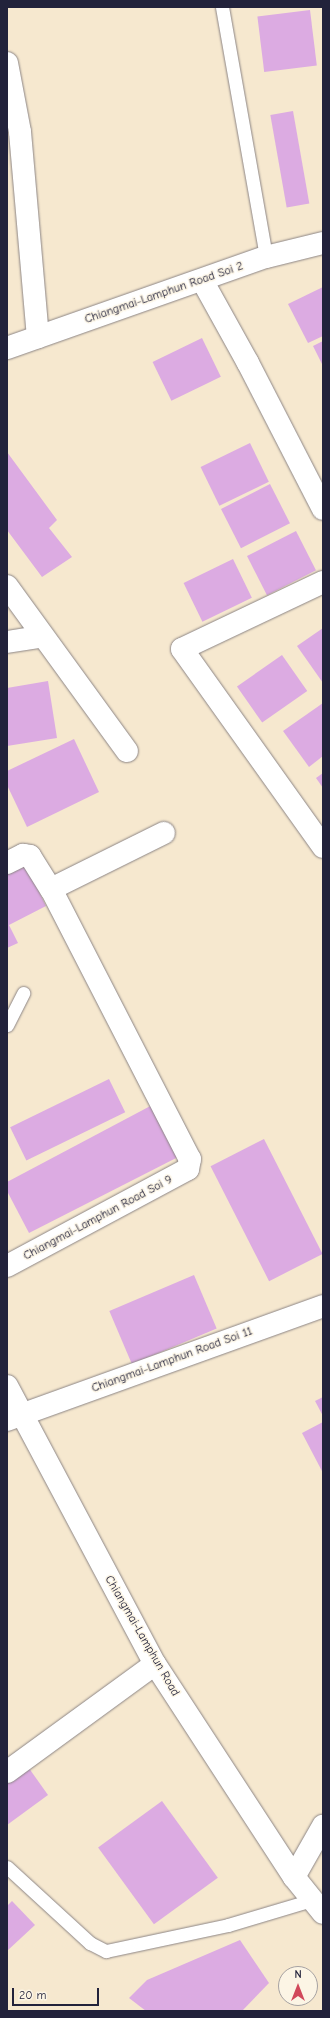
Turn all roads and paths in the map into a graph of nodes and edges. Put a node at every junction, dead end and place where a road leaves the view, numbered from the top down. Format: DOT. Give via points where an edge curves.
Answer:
graph roads {
  1 [pos="222,7"];
  2 [pos="7,63"];
  3 [pos="13,133"];
  4 [pos="323,242"];
  5 [pos="266,256"];
  6 [pos="202,280"];
  7 [pos="38,336"];
  8 [pos="7,348"];
  9 [pos="323,509"];
  10 [pos="323,582"];
  11 [pos="7,586"];
  12 [pos="42,636"];
  13 [pos="7,642"];
  14 [pos="127,751"];
  15 [pos="164,833"];
  16 [pos="323,847"];
  17 [pos="15,859"];
  18 [pos="51,889"];
  19 [pos="23,993"];
  20 [pos="7,1025"];
  21 [pos="7,1266"];
  22 [pos="323,1306"];
  23 [pos="7,1386"];
  24 [pos="14,1417"];
  25 [pos="155,1664"];
  26 [pos="7,1772"];
  27 [pos="323,1826"];
  28 [pos="7,1867"];
  29 [pos="294,1877"];
  30 [pos="318,1906"];
  1 -- 5 [label="lane"];
  2 -- 3 [label="street"];
  3 -- 7 [label="street"];
  4 -- 5 [label="street, Chiangmai-Lamphun Road Soi 2"];
  5 -- 6 [label="street, Chiangmai-Lamphun Road Soi 2"];
  6 -- 7 [label="street, Chiangmai-Lamphun Road Soi 2"];
  6 -- 9 [label="street"];
  7 -- 8 [label="street, Chiangmai-Lamphun Road Soi 2"];
  10 -- 16 [label="street" via="182,649"];
  11 -- 12 [label="street"];
  12 -- 13 [label="street"];
  12 -- 14 [label="street"];
  15 -- 18 [label="street"];
  17 -- 18 [label="street" via="30,856"];
  18 -- 21 [label="street, Chiangmai-Lamphun Road Soi 9" via="190,1159 188,1169"];
  19 -- 20 [label="lane"];
  22 -- 24 [label="street, Chiangmai-Lamphun Road Soi 11"];
  23 -- 24 [label="street, Chiangmai-Lamphun Road"];
  24 -- 25 [label="street, Chiangmai-Lamphun Road"];
  25 -- 26 [label="street"];
  25 -- 29 [label="street, Chiangmai-Lamphun Road"];
  27 -- 29 [label="street"];
  28 -- 30 [label="lane" via="90,1943 106,1951"];
  29 -- 30 [label="street, Chiangmai-Lamphun Road"];
}
